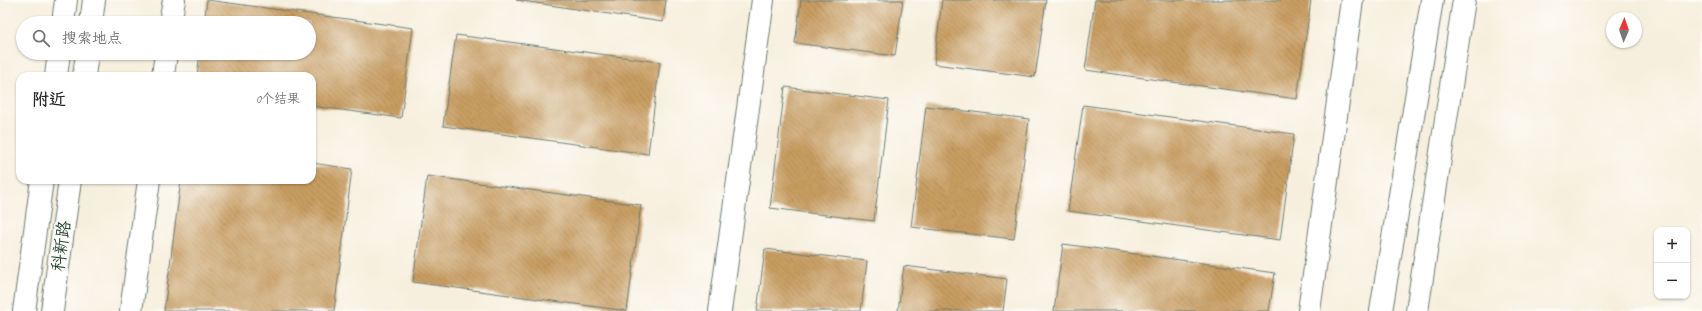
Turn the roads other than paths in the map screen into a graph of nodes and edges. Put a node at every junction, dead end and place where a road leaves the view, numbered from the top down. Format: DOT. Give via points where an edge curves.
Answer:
graph roads {
  1 [pos="66,0"];
  2 [pos="94,0"];
  3 [pos="174,0"];
  4 [pos="762,0"];
  5 [pos="1352,0"];
  6 [pos="1432,0"];
  7 [pos="1464,0"];
  8 [pos="64,16"];
  9 [pos="92,16"];
  10 [pos="171,16"];
  11 [pos="58,60"];
  12 [pos="86,60"];
  13 [pos="165,60"];
  14 [pos="57,72"];
  15 [pos="85,72"];
  16 [pos="164,72"];
  17 [pos="41,184"];
  18 [pos="69,184"];
  19 [pos="148,184"];
  20 [pos="24,311"];
  21 [pos="52,311"];
  22 [pos="131,311"];
  23 [pos="720,311"];
  24 [pos="1309,311"];
  25 [pos="1382,311"];
  26 [pos="1417,311"];
  1 -- 8 [label="street"];
  2 -- 9 [label="street"];
  3 -- 10 [label="street"];
  4 -- 23 [label="street"];
  5 -- 24 [label="street"];
  6 -- 25 [label="street"];
  7 -- 26 [label="street"];
  11 -- 14 [label="street"];
  12 -- 15 [label="street"];
  13 -- 16 [label="street"];
  17 -- 20 [label="street, 科新路"];
  18 -- 21 [label="street, 科新路"];
  19 -- 22 [label="street"];
}
